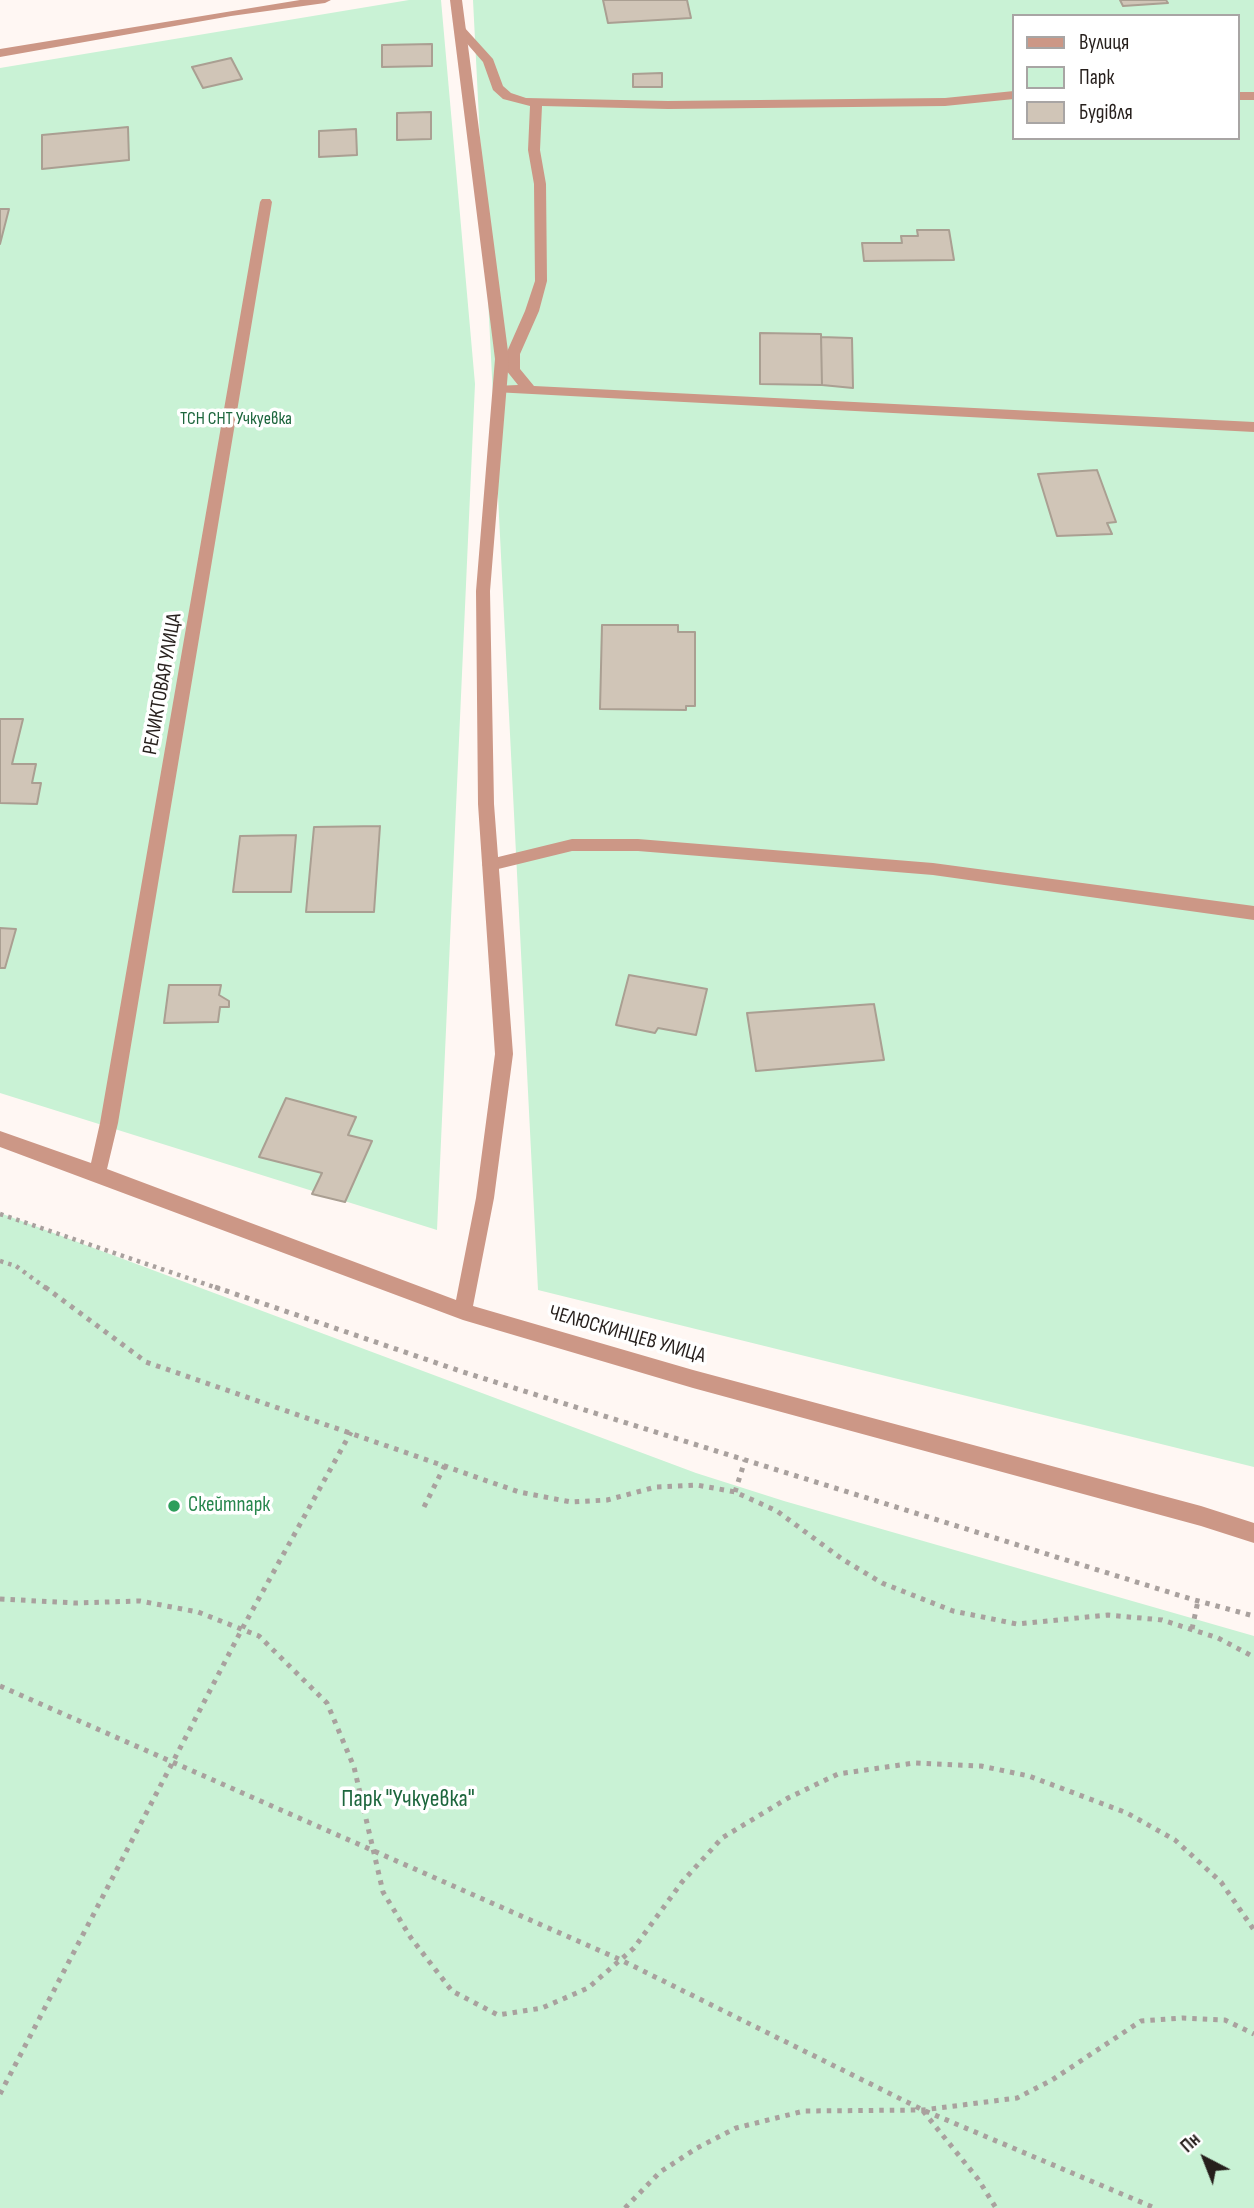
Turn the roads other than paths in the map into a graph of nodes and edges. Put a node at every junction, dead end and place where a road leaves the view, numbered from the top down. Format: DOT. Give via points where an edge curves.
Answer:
graph roads {
  1 [pos="325,0"];
  2 [pos="456,0"];
  3 [pos="460,29"];
  4 [pos="0,53"];
  5 [pos="1012,95"];
  6 [pos="536,103"];
  7 [pos="266,202"];
  8 [pos="499,389"];
  9 [pos="530,391"];
  10 [pos="1254,427"];
  11 [pos="490,865"];
  12 [pos="1254,913"];
  13 [pos="0,1139"];
  14 [pos="97,1173"];
  15 [pos="463,1311"];
  16 [pos="1254,1533"];
  1 -- 4 [label="street"];
  2 -- 3 [label="street"];
  3 -- 6 [label="street" via="489,61 497,87 507,96"];
  3 -- 8 [label="street" via="502,359"];
  5 -- 6 [label="street" via="945,102"];
  6 -- 9 [label="street" via="541,281 513,354 513,370"];
  7 -- 14 [label="street, РЕЛИКТОВАЯ УЛИЦА"];
  8 -- 9 [label="street"];
  8 -- 11 [label="street" via="483,591"];
  9 -- 10 [label="street"];
  11 -- 12 [label="street" via="572,845 638,845 933,869"];
  11 -- 15 [label="street" via="504,1054 485,1198"];
  13 -- 14 [label="street, ЧЕЛЮСКИНЦЕВ УЛИЦА"];
  14 -- 15 [label="street, ЧЕЛЮСКИНЦЕВ УЛИЦА"];
  15 -- 16 [label="street, ЧЕЛЮСКИНЦЕВ УЛИЦА"];
}
